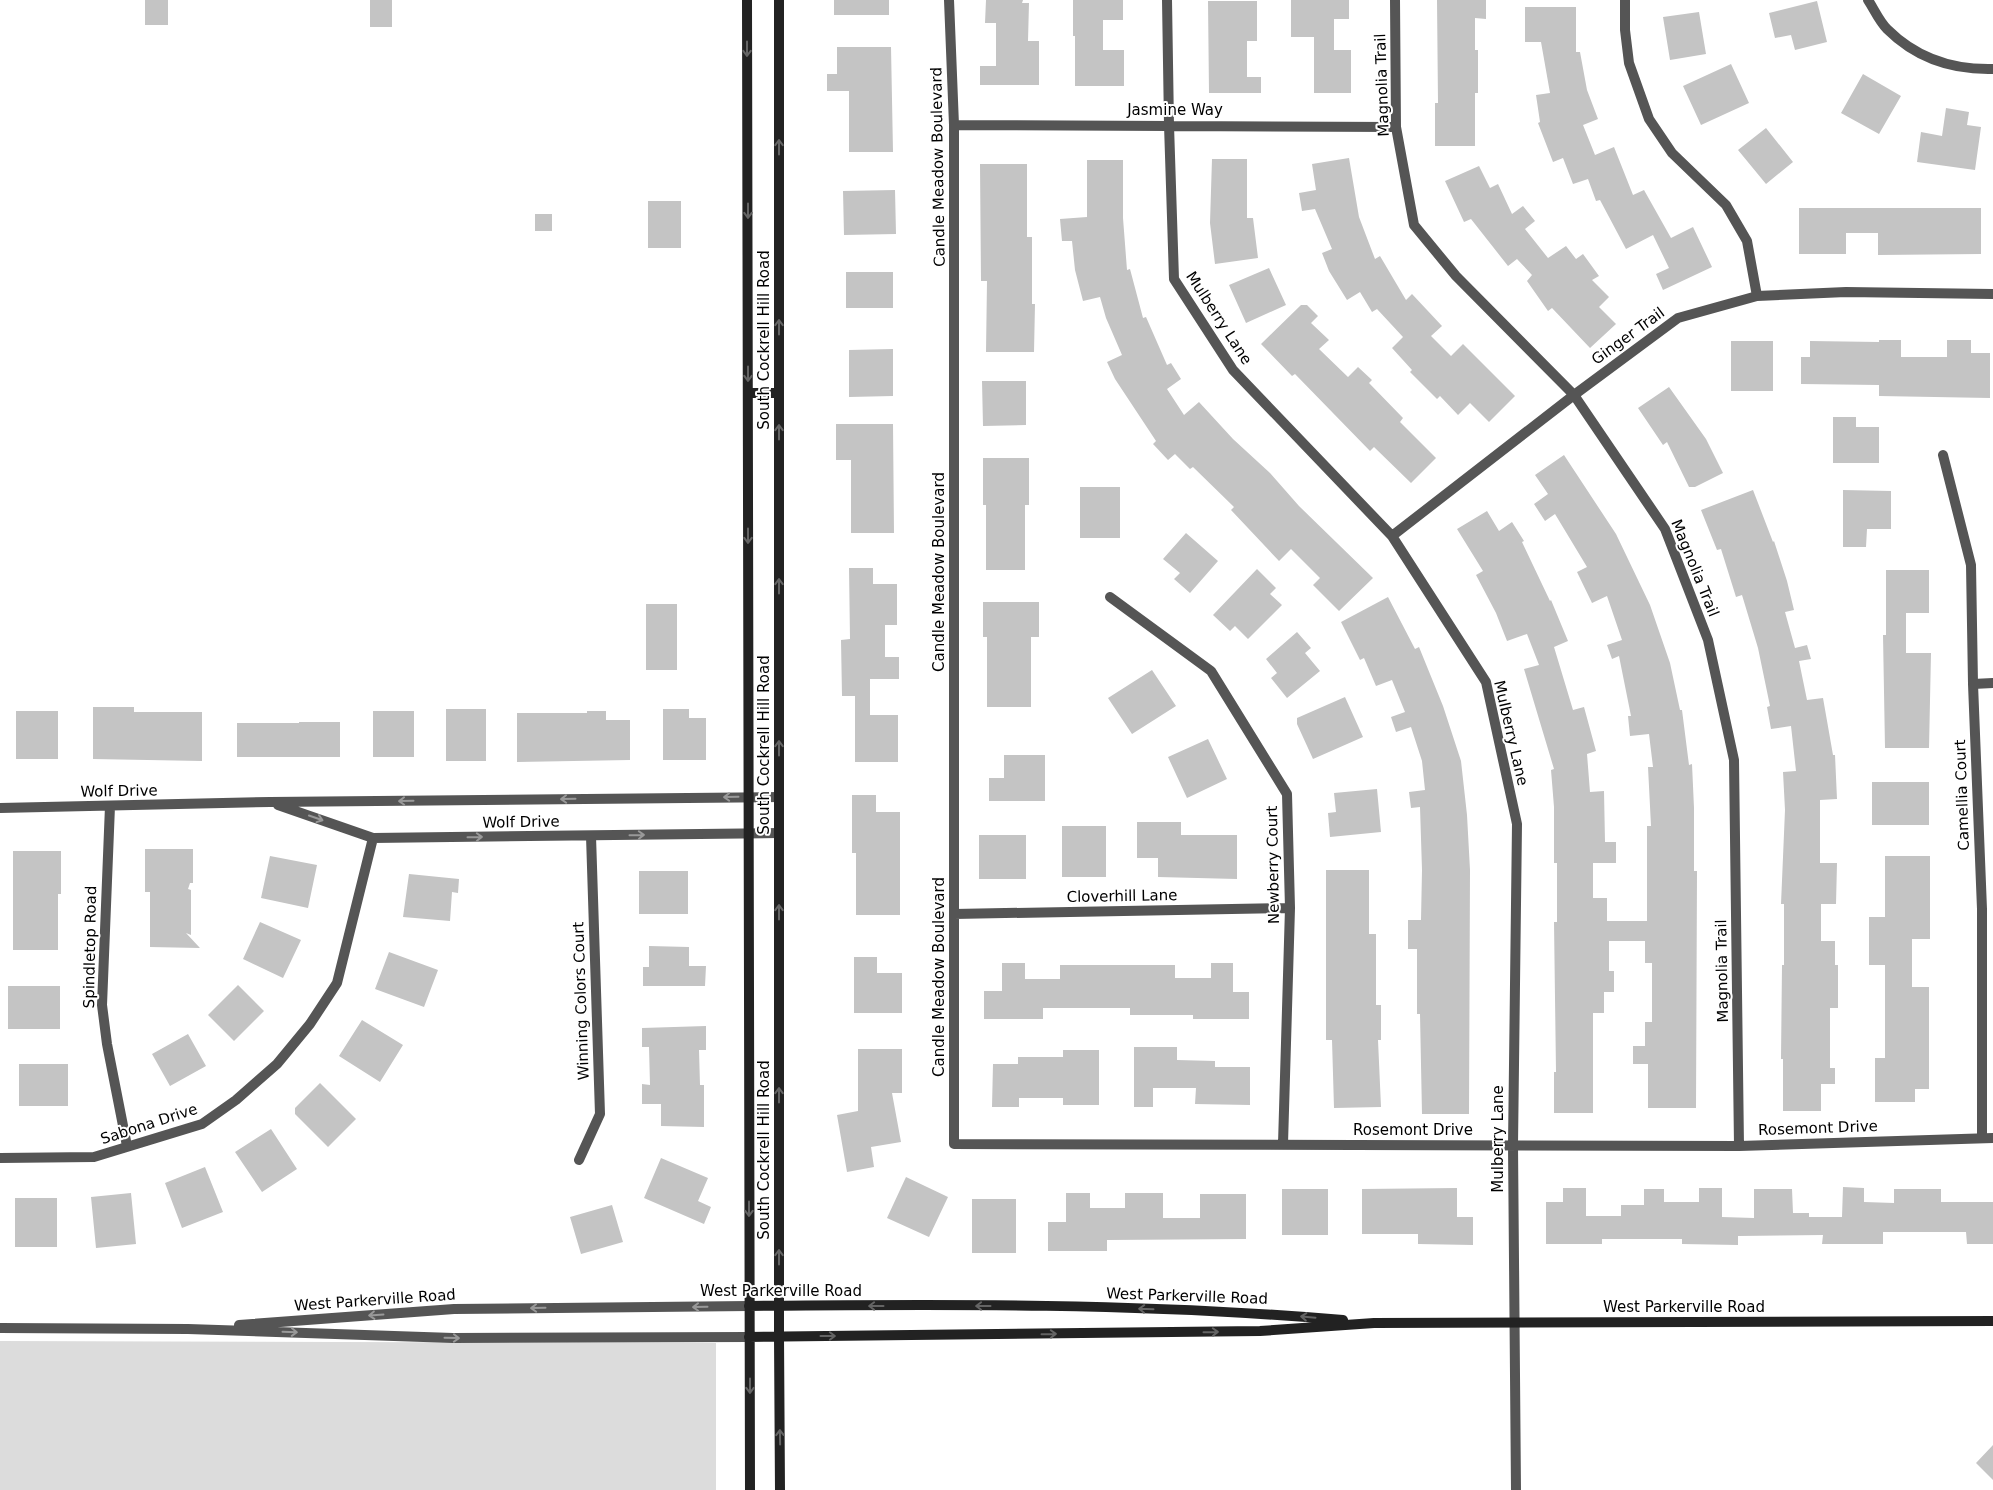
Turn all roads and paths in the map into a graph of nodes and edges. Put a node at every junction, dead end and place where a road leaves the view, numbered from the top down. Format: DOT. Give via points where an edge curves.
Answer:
graph roads {
  1 [pos="747,0"];
  2 [pos="778,0"];
  3 [pos="950,0"];
  4 [pos="1167,0"];
  5 [pos="1396,0"];
  6 [pos="1625,0"];
  7 [pos="1868,0"];
  8 [pos="1993,69"];
  9 [pos="954,125"];
  10 [pos="1169,125"];
  11 [pos="1396,127"];
  12 [pos="1993,294"];
  13 [pos="1757,296"];
  14 [pos="748,393"];
  15 [pos="779,393"];
  16 [pos="1574,395"];
  17 [pos="1943,455"];
  18 [pos="1392,536"];
  19 [pos="1110,597"];
  20 [pos="1993,683"];
  21 [pos="1972,684"];
  22 [pos="748,797"];
  23 [pos="779,797"];
  24 [pos="270,802"];
  25 [pos="110,806"];
  26 [pos="0,808"];
  27 [pos="778,832"];
  28 [pos="748,833"];
  29 [pos="591,836"];
  30 [pos="372,838"];
  31 [pos="1290,908"];
  32 [pos="1993,908"];
  33 [pos="1982,909"];
  34 [pos="954,914"];
  35 [pos="1982,1138"];
  36 [pos="1993,1138"];
  37 [pos="954,1144"];
  38 [pos="1283,1144"];
  39 [pos="1513,1145"];
  40 [pos="127,1146"];
  41 [pos="1739,1146"];
  42 [pos="0,1158"];
  43 [pos="578,1160"];
  44 [pos="749,1306"];
  45 [pos="779,1306"];
  46 [pos="1993,1321"];
  47 [pos="1513,1322"];
  48 [pos="1374,1323"];
  49 [pos="0,1328"];
  50 [pos="188,1329"];
  51 [pos="749,1337"];
  52 [pos="779,1337"];
  53 [pos="750,1490"];
  54 [pos="780,1490"];
  55 [pos="1516,1490"];
  1 -- 14 [label="main road, South Cockrell Hill Road, one-way"];
  15 -- 2 [label="main road, South Cockrell Hill Road, one-way"];
  3 -- 9 [label="street, Candle Meadow Boulevard"];
  4 -- 10 [label="street, Mulberry Lane"];
  5 -- 11 [label="street, Magnolia Trail"];
  6 -- 13 [label="street" via="1629,63 1649,119 1672,153 1726,205 1747,241"];
  7 -- 8 [label="street" via="1886,28 1906,45 1938,63 1975,70"];
  9 -- 10 [label="street, Jasmine Way"];
  9 -- 34 [label="street, Candle Meadow Boulevard"];
  10 -- 11 [label="street, Jasmine Way"];
  10 -- 18 [label="street, Mulberry Lane" via="1174,279 1233,370"];
  11 -- 16 [label="street, Magnolia Trail" via="1414,225 1456,276"];
  12 -- 13 [label="street, Ginger Trail" via="1846,292"];
  13 -- 16 [label="street, Ginger Trail" via="1678,318"];
  14 -- 15 [label="main road"];
  14 -- 22 [label="main road, South Cockrell Hill Road, one-way"];
  23 -- 15 [label="main road, South Cockrell Hill Road, one-way"];
  16 -- 18 [label="street, Ginger Trail"];
  16 -- 41 [label="street, Magnolia Trail" via="1665,529 1710,649 1734,760"];
  17 -- 21 [label="street, Camellia Court" via="1971,565"];
  18 -- 39 [label="street, Mulberry Lane" via="1486,682 1517,824"];
  19 -- 31 [label="street, Newberry Court" via="1210,671 1287,794"];
  20 -- 21 [label="street"];
  21 -- 33 [label="street, Camellia Court"];
  22 -- 23 [label="street, Wolf Drive"];
  22 -- 24 [label="street, Wolf Drive, one-way"];
  22 -- 28 [label="main road, South Cockrell Hill Road"];
  23 -- 27 [label="main road, South Cockrell Hill Road"];
  24 -- 25 [label="street, Wolf Drive"];
  24 -- 30 [label="street, Wolf Drive, one-way"];
  25 -- 26 [label="street, Wolf Drive"];
  25 -- 40 [label="street, Spindletop Road" via="102,1005"];
  27 -- 28 [label="street, Wolf Drive"];
  45 -- 27 [label="main road, South Cockrell Hill Road, one-way"];
  29 -- 28 [label="street, Wolf Drive, one-way"];
  28 -- 44 [label="main road, South Cockrell Hill Road, one-way"];
  30 -- 29 [label="street, Wolf Drive, one-way"];
  29 -- 43 [label="street, Winning Colors Court" via="600,1114"];
  30 -- 40 [label="street, Sabona Drive" via="337,983 310,1024 276,1064 236,1100 202,1124"];
  31 -- 34 [label="street, Cloverhill Lane"];
  31 -- 38 [label="street, Newberry Court"];
  32 -- 33 [label="street"];
  33 -- 35 [label="street, Camellia Court"];
  34 -- 37 [label="street, Candle Meadow Boulevard"];
  35 -- 36 [label="street, Rosemont Drive"];
  35 -- 41 [label="street, Rosemont Drive"];
  37 -- 38 [label="street, Rosemont Drive"];
  38 -- 39 [label="street, Rosemont Drive"];
  39 -- 41 [label="street, Rosemont Drive"];
  39 -- 47 [label="street, Mulberry Lane"];
  40 -- 42 [label="street, Sabona Drive" via="94,1157"];
  44 -- 45 [label="main road, West Parkerville Road"];
  44 -- 50 [label="street, West Parkerville Road, one-way" via="454,1309"];
  44 -- 51 [label="main road, South Cockrell Hill Road"];
  48 -- 45 [label="main road, West Parkerville Road, one-way" via="1260,1313 1038,1306"];
  45 -- 52 [label="main road, South Cockrell Hill Road"];
  46 -- 47 [label="main road, West Parkerville Road"];
  47 -- 48 [label="main road, West Parkerville Road"];
  47 -- 55 [label="street, Mulberry Lane"];
  52 -- 48 [label="main road, West Parkerville Road, one-way" via="1260,1331"];
  49 -- 50 [label="street, West Parkerville Road"];
  50 -- 51 [label="street, West Parkerville Road, one-way" via="453,1338"];
  51 -- 52 [label="main road, West Parkerville Road"];
  51 -- 53 [label="main road, South Cockrell Hill Road, one-way"];
  54 -- 52 [label="main road, South Cockrell Hill Road, one-way"];
}
